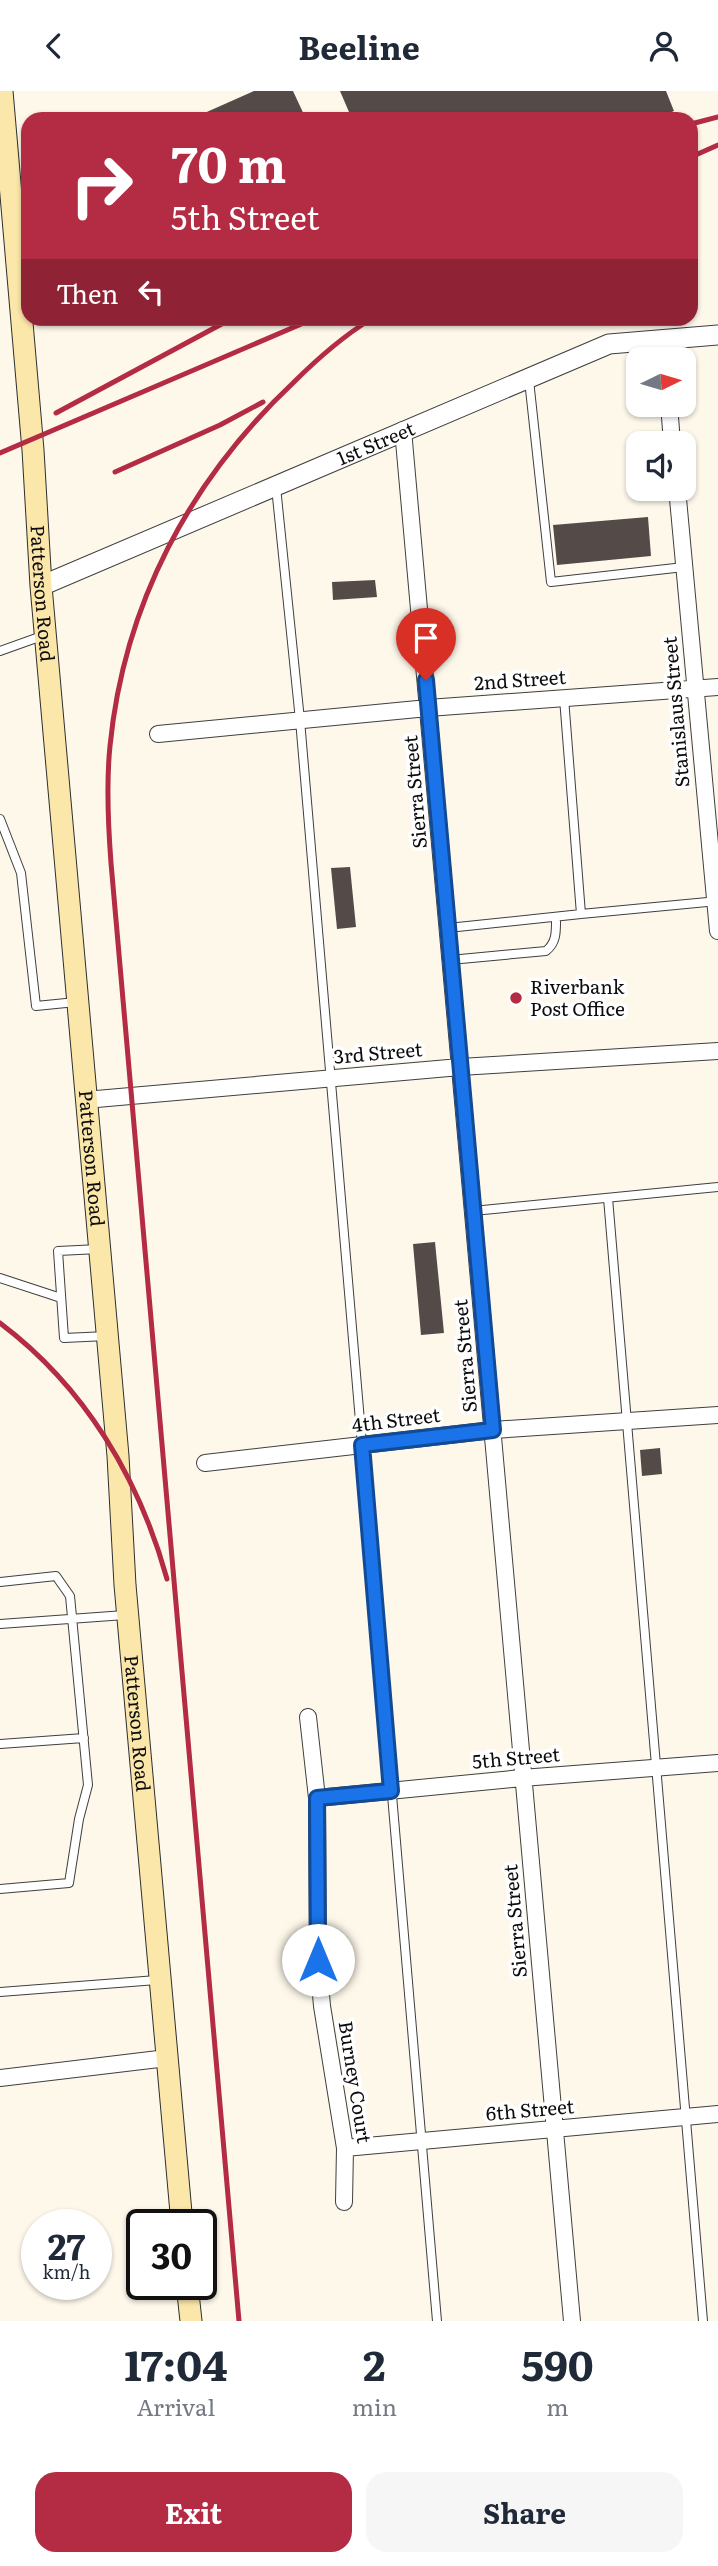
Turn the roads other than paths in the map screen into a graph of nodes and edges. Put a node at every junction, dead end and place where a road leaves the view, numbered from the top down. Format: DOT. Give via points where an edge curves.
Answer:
graph roads {
  1 [pos="2,91"];
  2 [pos="21,311"];
  3 [pos="22,326"];
  4 [pos="718,335"];
  5 [pos="642,347"];
  6 [pos="672,347"];
  7 [pos="529,377"];
  8 [pos="403,430"];
  9 [pos="276,484"];
  10 [pos="678,501"];
  11 [pos="684,567"];
  12 [pos="41,586"];
  13 [pos="45,635"];
  14 [pos="0,651"];
  15 [pos="718,687"];
  16 [pos="695,689"];
  17 [pos="564,698"];
  18 [pos="428,708"];
  19 [pos="300,720"];
  20 [pos="158,734"];
  21 [pos="0,819"];
  22 [pos="717,901"];
  23 [pos="581,914"];
  24 [pos="556,917"];
  25 [pos="448,927"];
  26 [pos="718,931"];
  27 [pos="450,960"];
  28 [pos="77,1002"];
  29 [pos="718,1051"];
  30 [pos="460,1067"];
  31 [pos="330,1079"];
  32 [pos="85,1101"];
  33 [pos="718,1187"];
  34 [pos="608,1198"];
  35 [pos="473,1211"];
  36 [pos="99,1249"];
  37 [pos="0,1278"];
  38 [pos="61,1298"];
  39 [pos="107,1336"];
  40 [pos="718,1415"];
  41 [pos="628,1421"];
  42 [pos="493,1430"];
  43 [pos="362,1445"];
  44 [pos="205,1463"];
  45 [pos="0,1582"];
  46 [pos="128,1615"];
  47 [pos="72,1619"];
  48 [pos="0,1624"];
  49 [pos="308,1717"];
  50 [pos="84,1738"];
  51 [pos="0,1744"];
  52 [pos="718,1763"];
  53 [pos="657,1767"];
  54 [pos="522,1778"];
  55 [pos="391,1791"];
  56 [pos="317,1798"];
  57 [pos="0,1889"];
  58 [pos="160,1979"];
  59 [pos="0,1992"];
  60 [pos="167,2058"];
  61 [pos="0,2078"];
  62 [pos="718,2114"];
  63 [pos="685,2117"];
  64 [pos="556,2129"];
  65 [pos="423,2141"];
  66 [pos="345,2148"];
  67 [pos="344,2202"];
  68 [pos="181,2209"];
  69 [pos="189,2300"];
  70 [pos="191,2321"];
  71 [pos="437,2321"];
  72 [pos="572,2321"];
  73 [pos="703,2321"];
  1 -- 2 [label="main road, Patterson Road"];
  3 -- 12 [label="main road, Patterson Road"];
  4 -- 6 [label="street, 1st Street"];
  5 -- 7 [label="street, 1st Street" via="609,344"];
  7 -- 8 [label="street, 1st Street"];
  7 -- 11 [label="lane" via="551,582"];
  8 -- 9 [label="street, 1st Street"];
  8 -- 18 [label="street, Sierra Street"];
  9 -- 12 [label="street, 1st Street"];
  9 -- 19 [label="lane"];
  10 -- 11 [label="street, Stanislaus Street"];
  11 -- 16 [label="street, Stanislaus Street"];
  12 -- 13 [label="main road, Patterson Road"];
  13 -- 14 [label="lane"];
  13 -- 28 [label="main road, Patterson Road"];
  15 -- 16 [label="street, 2nd Street"];
  16 -- 17 [label="street, 2nd Street"];
  16 -- 22 [label="street, Stanislaus Street"];
  17 -- 18 [label="street, 2nd Street"];
  17 -- 23 [label="lane"];
  18 -- 19 [label="street, 2nd Street"];
  18 -- 25 [label="street, Sierra Street"];
  19 -- 20 [label="street, 2nd Street"];
  19 -- 31 [label="lane"];
  21 -- 28 [label="lane" via="22,873 36,1006"];
  22 -- 23 [label="lane"];
  22 -- 26 [label="street, Stanislaus Street"];
  23 -- 24 [label="lane"];
  24 -- 25 [label="lane"];
  24 -- 27 [label="lane" via="556,936 546,951"];
  25 -- 27 [label="street, Sierra Street"];
  27 -- 30 [label="street, Sierra Street"];
  28 -- 32 [label="main road, Patterson Road"];
  29 -- 30 [label="street, 3rd Street"];
  30 -- 31 [label="street, 3rd Street"];
  30 -- 35 [label="street, Sierra Street"];
  31 -- 32 [label="street, 3rd Street"];
  31 -- 43 [label="lane"];
  32 -- 36 [label="main road, Patterson Road"];
  33 -- 34 [label="lane"];
  34 -- 35 [label="lane"];
  34 -- 41 [label="lane"];
  35 -- 42 [label="street, Sierra Street"];
  36 -- 38 [label="lane" via="58,1251"];
  36 -- 39 [label="main road, Patterson Road"];
  37 -- 38 [label="lane"];
  38 -- 39 [label="lane" via="64,1338"];
  39 -- 46 [label="main road, Patterson Road"];
  40 -- 41 [label="street, 4th Street"];
  41 -- 42 [label="street, 4th Street"];
  41 -- 53 [label="lane"];
  42 -- 43 [label="street, 4th Street"];
  42 -- 54 [label="street, Sierra Street"];
  43 -- 44 [label="street, 4th Street"];
  43 -- 55 [label="lane"];
  45 -- 47 [label="lane" via="56,1576 70,1596"];
  46 -- 47 [label="lane"];
  46 -- 58 [label="main road, Patterson Road"];
  47 -- 48 [label="lane"];
  47 -- 50 [label="lane"];
  49 -- 56 [label="street, Burney Court"];
  50 -- 51 [label="lane"];
  50 -- 57 [label="lane" via="88,1785 69,1883"];
  52 -- 53 [label="street, 5th Street"];
  53 -- 54 [label="street, 5th Street"];
  53 -- 63 [label="lane"];
  54 -- 55 [label="street, 5th Street"];
  54 -- 64 [label="street, Sierra Street"];
  55 -- 56 [label="street, 5th Street"];
  55 -- 65 [label="lane"];
  56 -- 66 [label="street, Burney Court" via="318,1960"];
  58 -- 59 [label="lane"];
  58 -- 60 [label="main road, Patterson Road"];
  60 -- 61 [label="street"];
  60 -- 68 [label="main road, Patterson Road"];
  62 -- 63 [label="street, 6th Street"];
  63 -- 64 [label="street, 6th Street"];
  63 -- 73 [label="lane"];
  64 -- 65 [label="street, 6th Street"];
  64 -- 72 [label="street, Sierra Street"];
  65 -- 66 [label="street, 6th Street"];
  65 -- 71 [label="lane"];
  66 -- 67 [label="street, Burney Court"];
  69 -- 70 [label="main road"];
}
